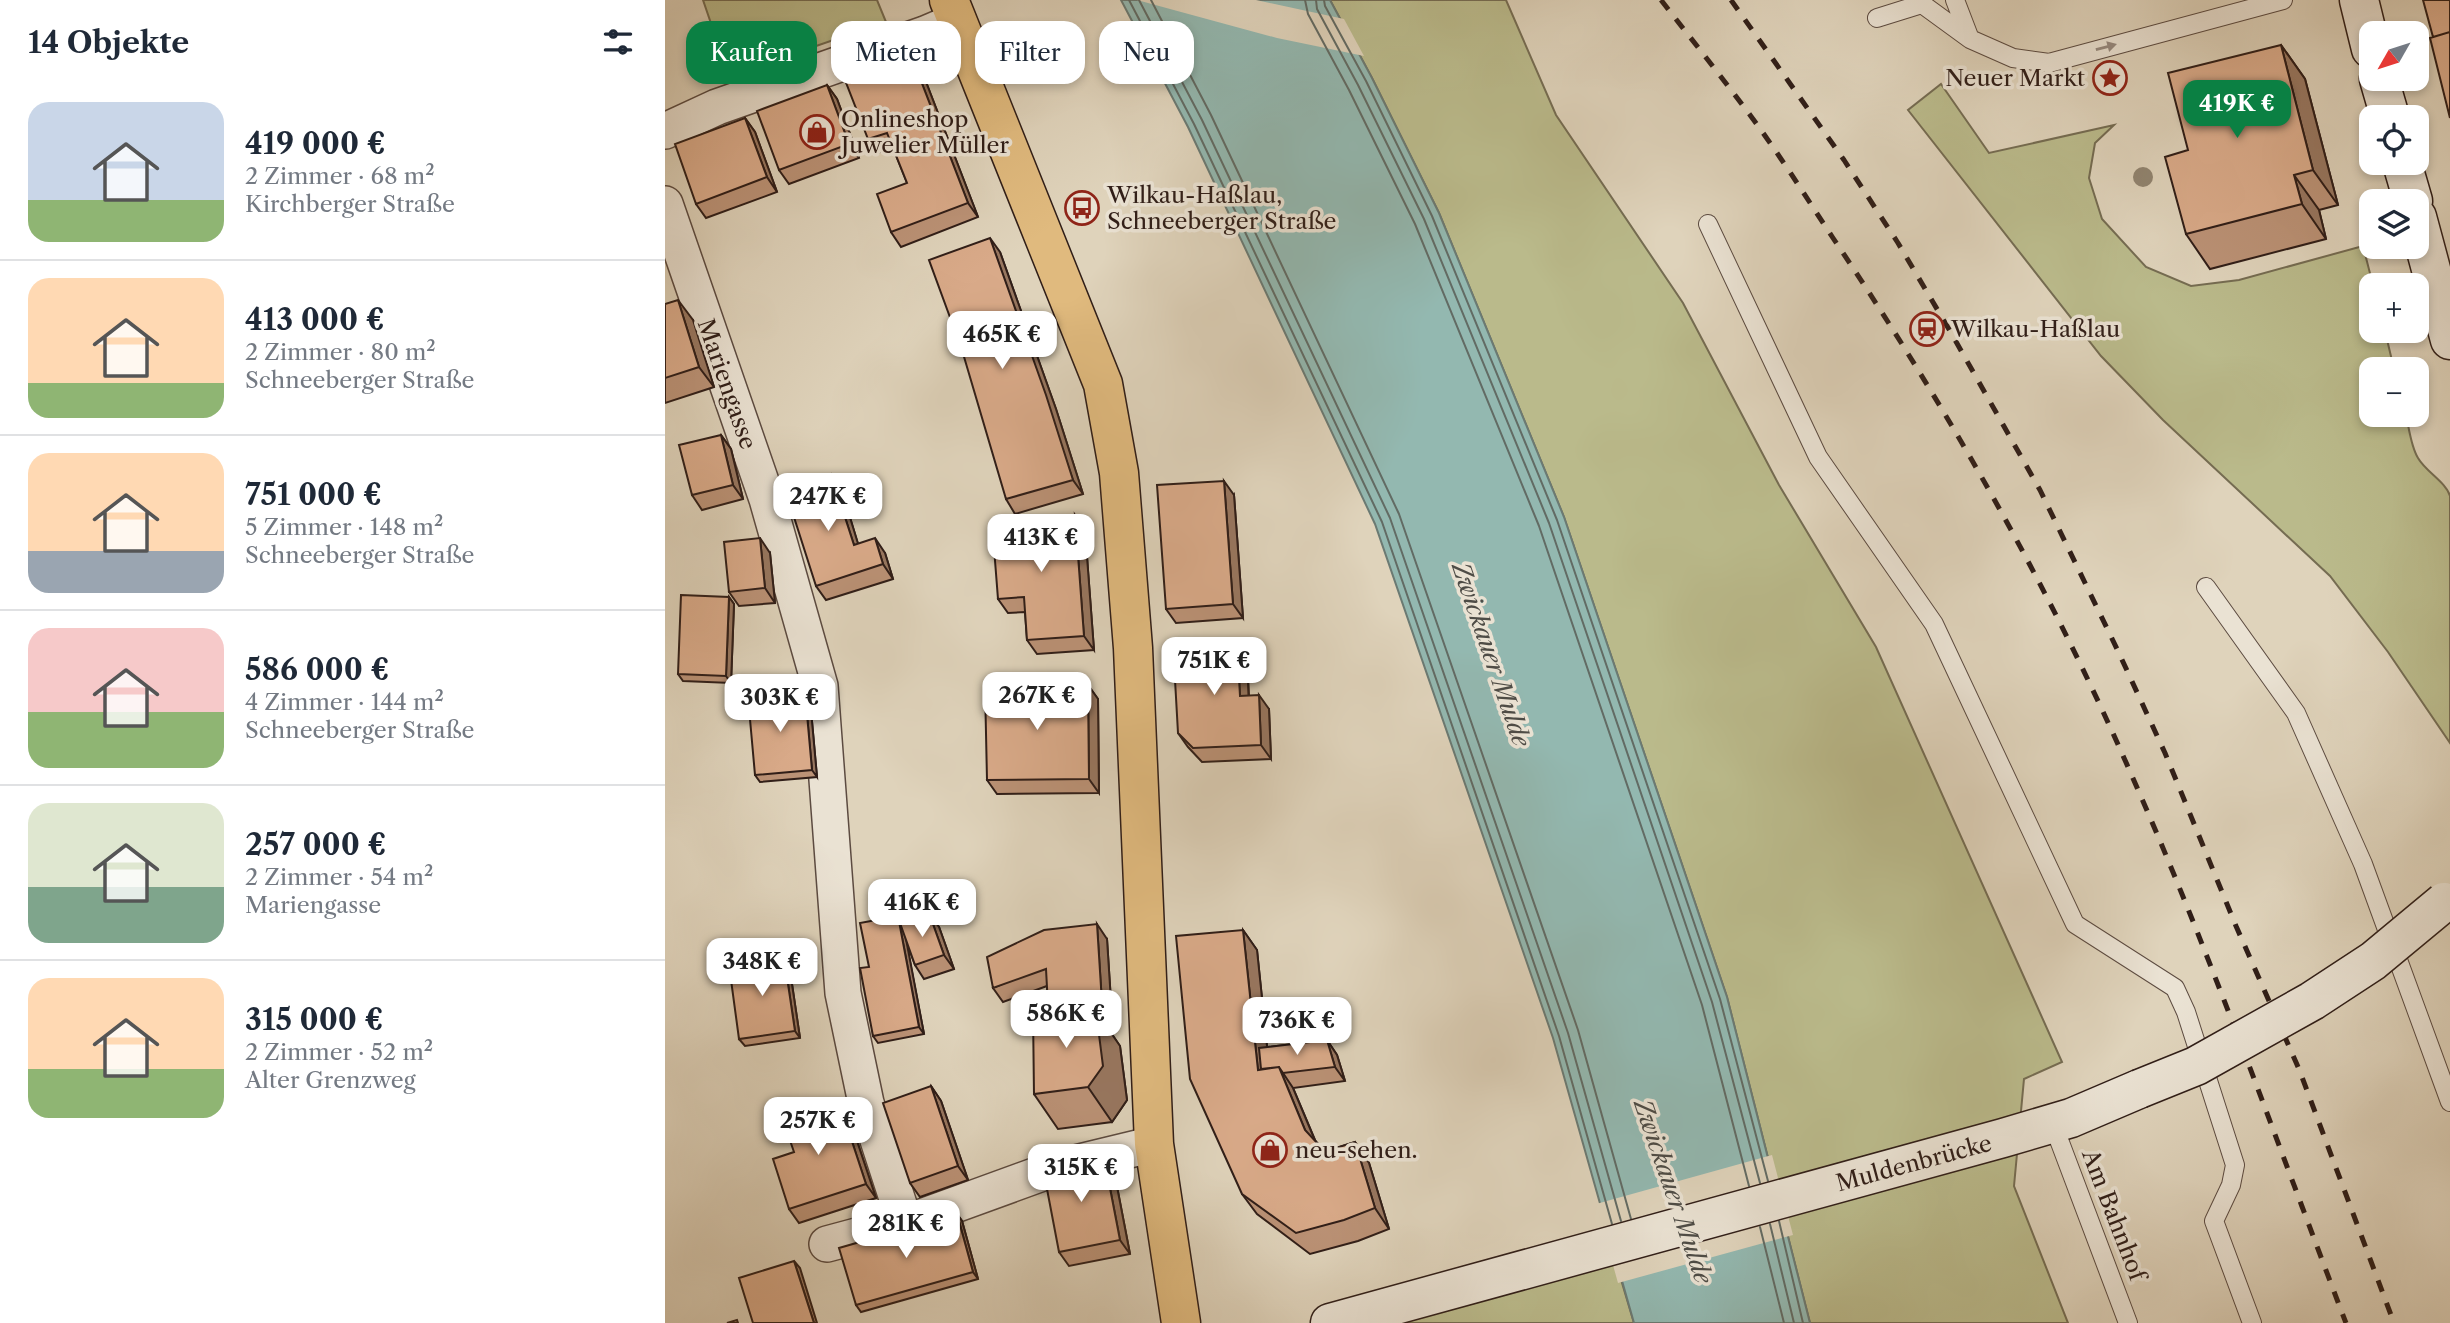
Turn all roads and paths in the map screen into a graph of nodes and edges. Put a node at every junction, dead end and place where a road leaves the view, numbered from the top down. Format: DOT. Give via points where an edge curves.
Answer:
graph roads {
  1 [pos="1955,0"];
  2 [pos="2283,0"];
  3 [pos="2359,0"];
  4 [pos="1920,2"];
  5 [pos="954,10"];
  6 [pos="1877,19"];
  7 [pos="2364,21"];
  8 [pos="1970,39"];
  9 [pos="665,131"];
  10 [pos="665,204"];
  11 [pos="1708,224"];
  12 [pos="2428,259"];
  13 [pos="2450,340"];
  14 [pos="2206,587"];
  15 [pos="2447,898"];
  16 [pos="2450,1102"];
  17 [pos="2053,1124"];
  18 [pos="1154,1144"];
  19 [pos="905,1223"];
  20 [pos="827,1244"];
  21 [pos="1181,1323"];
  22 [pos="1330,1323"];
  23 [pos="2128,1323"];
  24 [pos="2252,1323"];
  1 -- 8 [label="lane"];
  8 -- 2 [label="lane, one-way" via="2013,58 2049,63"];
  3 -- 7 [label="main road"];
  4 -- 6 [label="lane"];
  4 -- 8 [label="lane"];
  5 -- 9 [label="street" via="925,34 717,107"];
  5 -- 18 [label="main road" via="1103,384 1119,472 1133,648"];
  10 -- 19 [label="street, Mariengasse" via="767,499 820,686 843,993 866,1102"];
  11 -- 24 [label="lane" via="1818,457 1934,624 2075,924 2175,988 2235,1164 2231,1185 2214,1221"];
  12 -- 13 [label="main road"];
  14 -- 16 [label="lane" via="2297,713 2363,864"];
  15 -- 17 [label="main road, Muldenbrücke, bridge" via="2373,961 2312,1001 2196,1066"];
  17 -- 22 [label="main road, Muldenbrücke"];
  17 -- 23 [label="lane, Am Bahnhof"];
  18 -- 19 [label="street" via="1059,1167"];
  18 -- 21 [label="main road"];
  19 -- 20 [label="street"];
}
